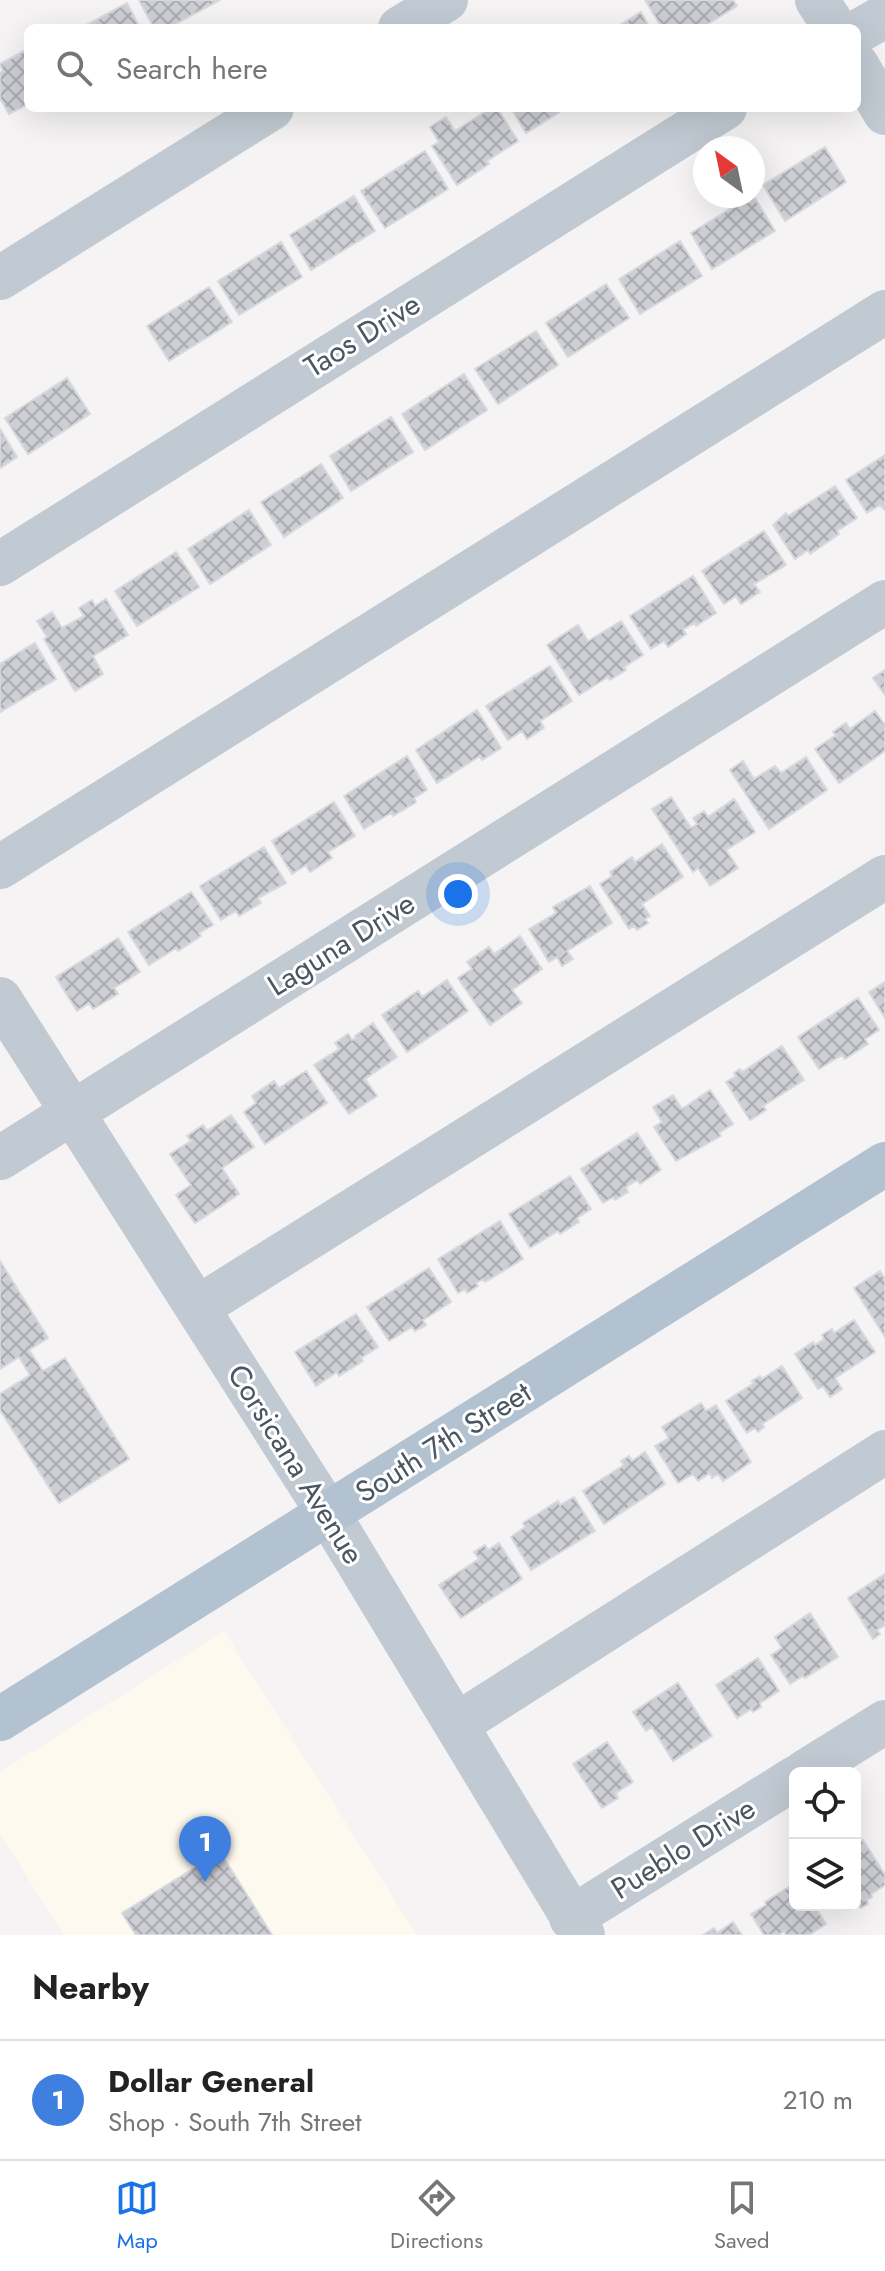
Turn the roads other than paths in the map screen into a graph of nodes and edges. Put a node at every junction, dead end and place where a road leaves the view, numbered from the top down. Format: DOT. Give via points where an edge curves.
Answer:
graph roads {
  1 [pos="446,0"];
  2 [pos="817,0"];
  3 [pos="885,16"];
  4 [pos="407,24"];
  5 [pos="832,24"];
  6 [pos="861,30"];
  7 [pos="861,72"];
  8 [pos="266,112"];
  9 [pos="719,112"];
  10 [pos="885,113"];
  11 [pos="0,278"];
  12 [pos="885,312"];
  13 [pos="0,564"];
  14 [pos="885,602"];
  15 [pos="0,867"];
  16 [pos="885,877"];
  17 [pos="0,999"];
  18 [pos="72,1112"];
  19 [pos="0,1158"];
  20 [pos="885,1164"];
  21 [pos="197,1308"];
  22 [pos="885,1452"];
  23 [pos="328,1513"];
  24 [pos="0,1719"];
  25 [pos="885,1722"];
  26 [pos="456,1725"];
  27 [pos="813,1767"];
  28 [pos="789,1782"];
  29 [pos="577,1926"];
  1 -- 4 [label="street"];
  2 -- 5 [label="street"];
  3 -- 6 [label="street"];
  7 -- 10 [label="street"];
  8 -- 11 [label="street"];
  9 -- 13 [label="street, Taos Drive"];
  12 -- 15 [label="street"];
  14 -- 18 [label="street, Laguna Drive"];
  16 -- 21 [label="street"];
  17 -- 18 [label="street, Corsicana Avenue"];
  18 -- 19 [label="street, Laguna Drive"];
  18 -- 21 [label="street, Corsicana Avenue"];
  20 -- 23 [label="main road, South 7th Street"];
  21 -- 23 [label="street, Corsicana Avenue"];
  22 -- 26 [label="street"];
  23 -- 24 [label="main road, South 7th Street"];
  23 -- 26 [label="street, Corsicana Avenue"];
  25 -- 27 [label="street"];
  26 -- 29 [label="street, Corsicana Avenue"];
  28 -- 29 [label="street, Pueblo Drive"];
}
